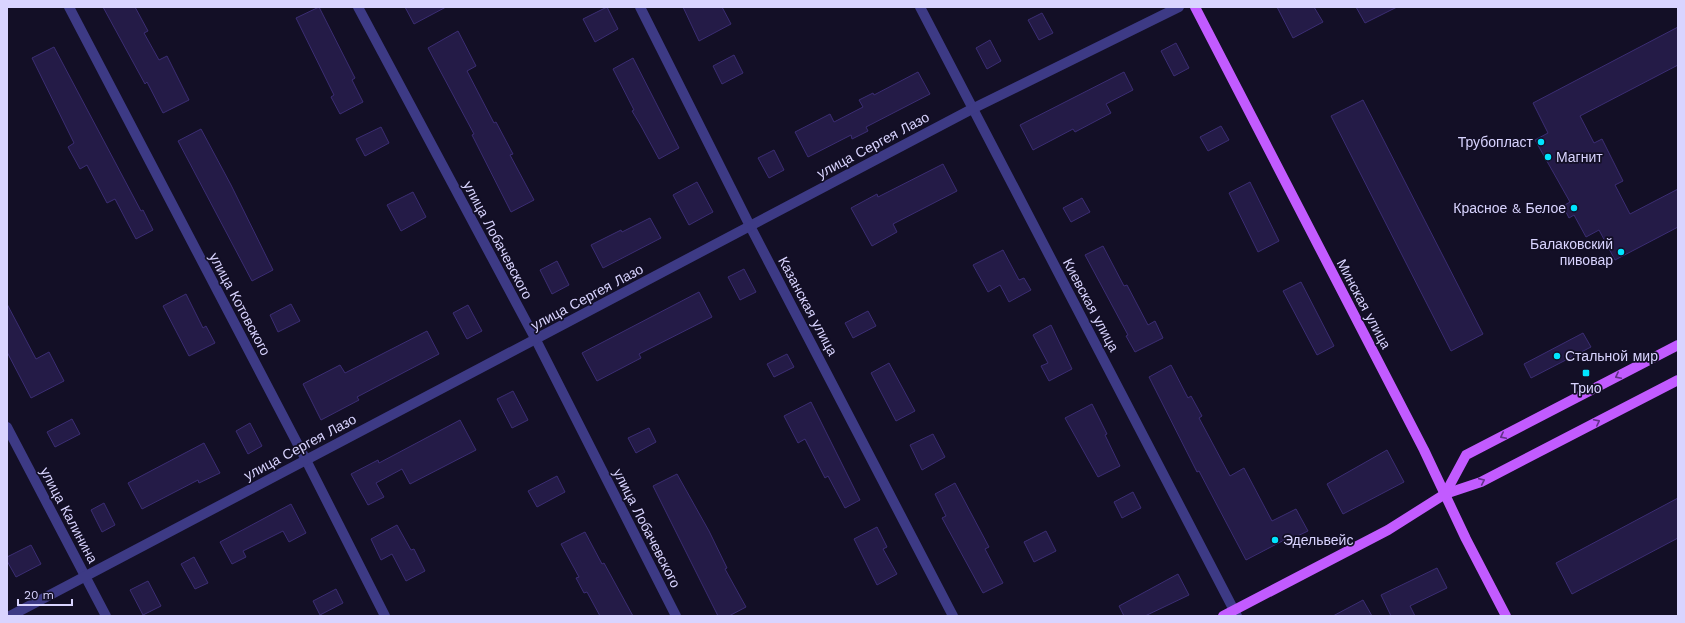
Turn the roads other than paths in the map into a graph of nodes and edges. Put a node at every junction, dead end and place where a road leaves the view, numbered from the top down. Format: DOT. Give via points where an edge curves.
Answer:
graph roads {
  1 [pos="69,7"];
  2 [pos="358,7"];
  3 [pos="640,7"];
  4 [pos="920,7"];
  5 [pos="1180,7"];
  6 [pos="1195,7"];
  7 [pos="972,109"];
  8 [pos="750,226"];
  9 [pos="536,340"];
  10 [pos="1678,345"];
  11 [pos="1678,380"];
  12 [pos="7,427"];
  13 [pos="306,460"];
  14 [pos="1445,494"];
  15 [pos="86,577"];
  16 [pos="1236,613"];
  17 [pos="10,616"];
  18 [pos="106,616"];
  19 [pos="385,616"];
  20 [pos="676,616"];
  21 [pos="954,616"];
  22 [pos="1223,616"];
  23 [pos="1506,616"];
  1 -- 13 [label="street, улица Котовского"];
  2 -- 9 [label="street, улица Лобачевского"];
  3 -- 8 [label="street, Казанская улица"];
  4 -- 7 [label="street, Киевская улица"];
  5 -- 7 [label="street, улица Сергея Лазо"];
  6 -- 14 [label="main road, Минская улица"];
  7 -- 8 [label="street, улица Сергея Лазо"];
  7 -- 16 [label="street, Киевская улица"];
  8 -- 9 [label="street, улица Сергея Лазо"];
  8 -- 21 [label="street, Казанская улица"];
  9 -- 13 [label="street, улица Сергея Лазо"];
  9 -- 20 [label="street, улица Лобачевского"];
  10 -- 14 [label="main road, one-way" via="1466,455"];
  14 -- 11 [label="main road, one-way" via="1481,482"];
  12 -- 15 [label="street, улица Калинина"];
  13 -- 15 [label="street, улица Сергея Лазо"];
  13 -- 19 [label="street, улица Котовского"];
  14 -- 16 [label="main road" via="1388,530"];
  14 -- 23 [label="main road, Минская улица"];
  15 -- 17 [label="street, улица Сергея Лазо"];
  15 -- 18 [label="street, улица Калинина"];
  16 -- 22 [label="main road"];
}
